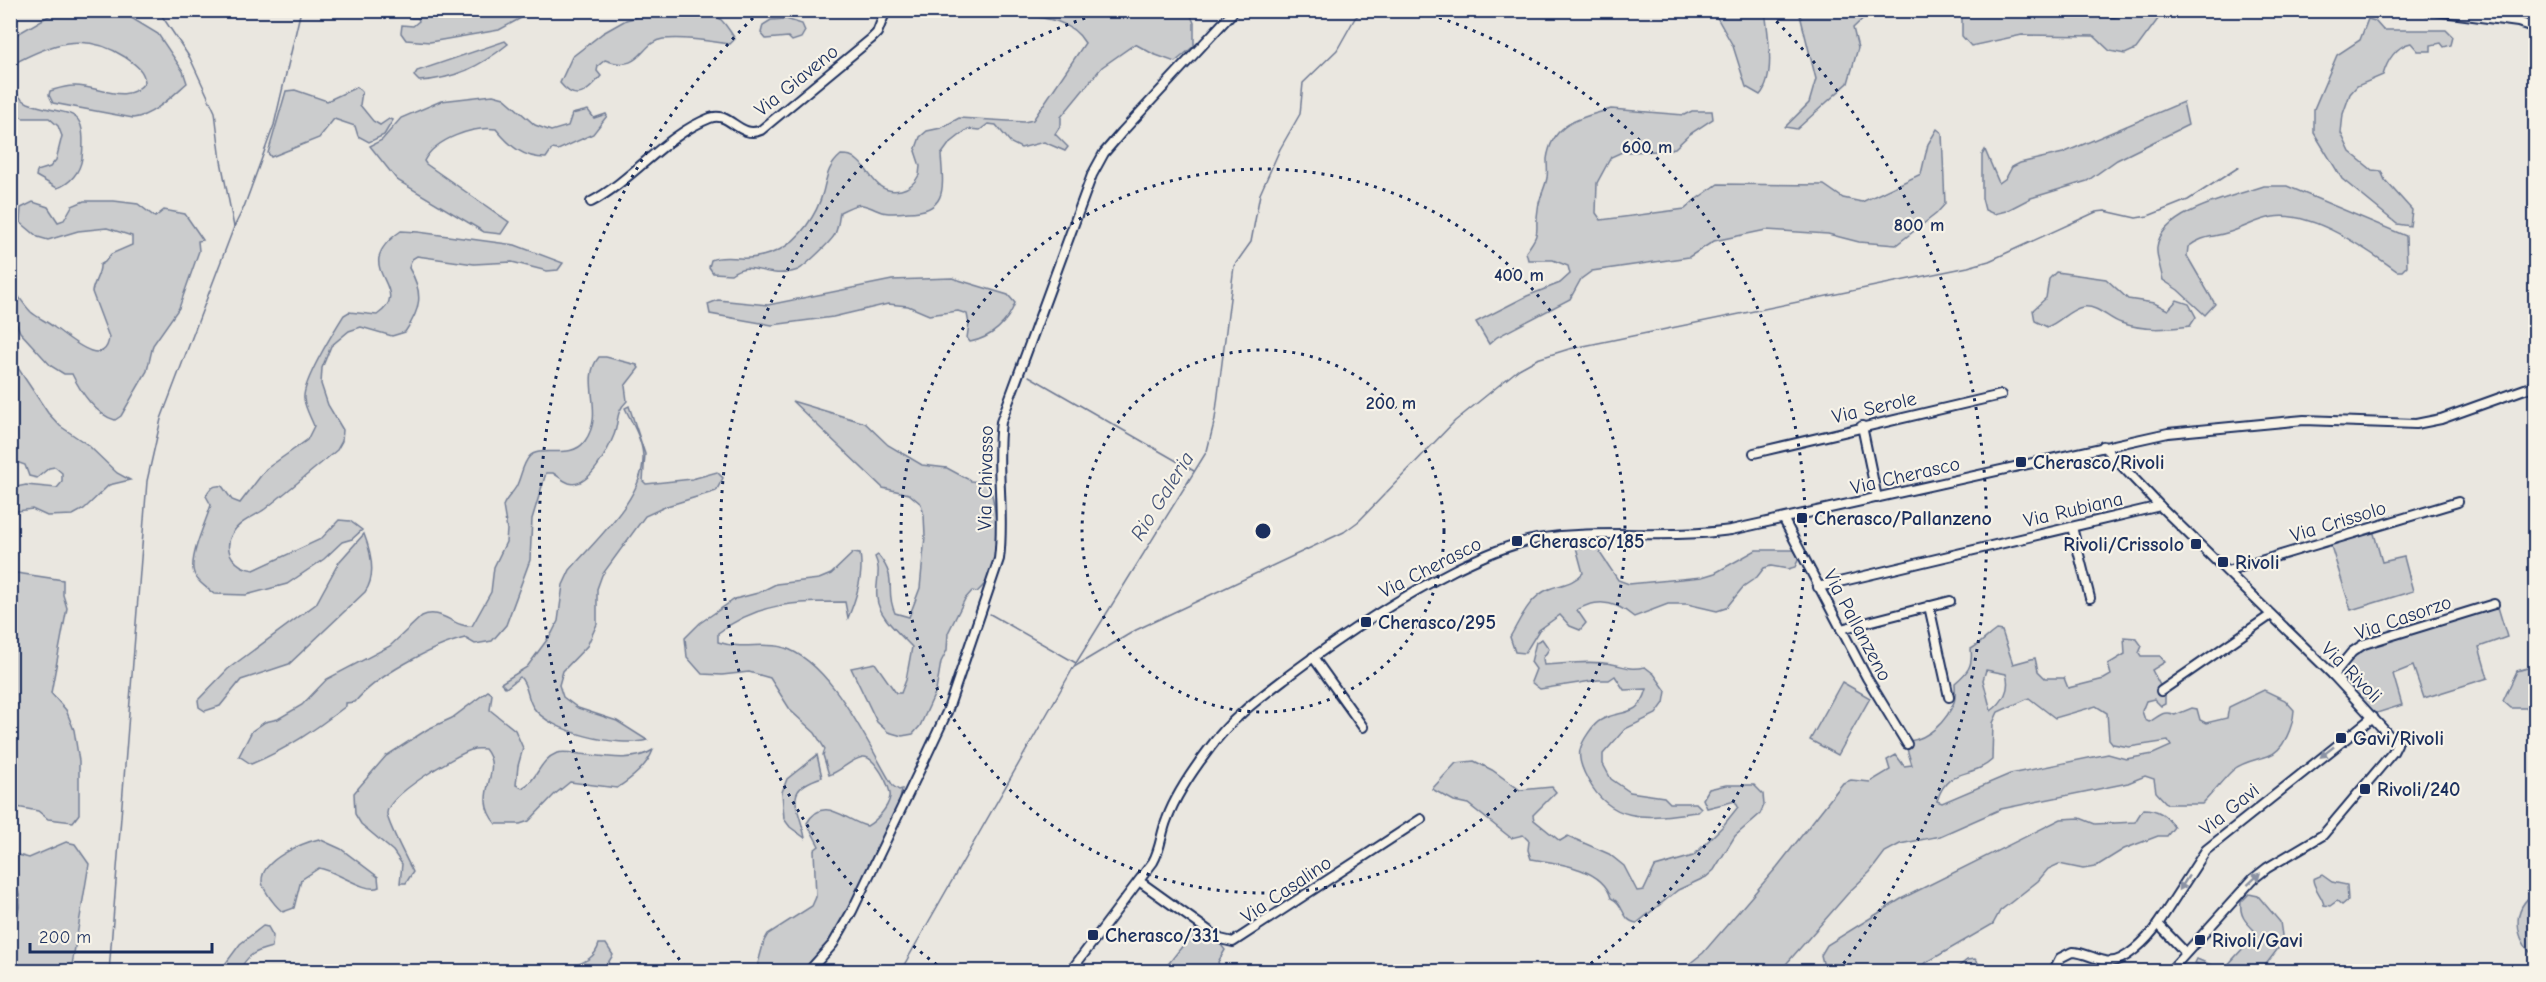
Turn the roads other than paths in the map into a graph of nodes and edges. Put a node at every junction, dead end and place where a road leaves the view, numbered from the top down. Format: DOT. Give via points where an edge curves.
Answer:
graph roads {
  1 [pos="886,10"];
  2 [pos="1235,10"];
  3 [pos="2099,10"];
  4 [pos="2126,10"];
  5 [pos="2428,10"];
  6 [pos="2535,28"];
  7 [pos="591,202"];
  8 [pos="2535,386"];
  9 [pos="2001,395"];
  10 [pos="1862,426"];
  11 [pos="2103,446"];
  12 [pos="1754,453"];
  13 [pos="1877,498"];
  14 [pos="2458,502"];
  15 [pos="2160,506"];
  16 [pos="1784,520"];
  17 [pos="2072,527"];
  18 [pos="2227,571"];
  19 [pos="1818,586"];
  20 [pos="2090,598"];
  21 [pos="1950,601"];
  22 [pos="2494,604"];
  23 [pos="1929,606"];
  24 [pos="2271,615"];
  25 [pos="1841,629"];
  26 [pos="1313,657"];
  27 [pos="2333,675"];
  28 [pos="2161,691"];
  29 [pos="1949,697"];
  30 [pos="2373,717"];
  31 [pos="1363,727"];
  32 [pos="1908,744"];
  33 [pos="1421,819"];
  34 [pos="1139,881"];
  35 [pos="2158,924"];
  36 [pos="2185,952"];
  37 [pos="808,972"];
  38 [pos="1070,972"];
  39 [pos="2053,972"];
  40 [pos="2169,972"];
  1 -- 7 [label="street, Via Giaveno" via="871,39 759,131 745,131 724,118 711,117 679,135"];
  2 -- 37 [label="street, Via Chivasso" via="1116,138 1092,175 1001,422 999,559 959,678 926,759 852,911 833,944"];
  3 -- 4 [label="street"];
  5 -- 6 [label="street" via="2518,22"];
  8 -- 11 [label="street, Via Cherasco" via="2416,424 2304,420 2168,433"];
  9 -- 10 [label="street, Via Serole"];
  10 -- 12 [label="street, Via Serole"];
  10 -- 13 [label="street"];
  11 -- 13 [label="street, Via Cherasco"];
  11 -- 15 [label="street, Via Rivoli"];
  13 -- 16 [label="street, Via Cherasco"];
  14 -- 18 [label="street, Via Crissolo"];
  15 -- 17 [label="street, Via Rubiana"];
  15 -- 18 [label="street, Via Rivoli"];
  16 -- 19 [label="street, Via Pallanzeno"];
  16 -- 26 [label="street, Via Cherasco" via="1712,533 1582,535 1517,544 1416,590"];
  17 -- 19 [label="street, Via Rubiana"];
  17 -- 20 [label="street"];
  18 -- 24 [label="street, Via Rivoli"];
  19 -- 25 [label="street, Via Pallanzeno"];
  21 -- 23 [label="street"];
  22 -- 27 [label="street, Via Casorzo" via="2364,644"];
  23 -- 25 [label="street"];
  23 -- 29 [label="street"];
  24 -- 27 [label="street, Via Rivoli"];
  24 -- 28 [label="street"];
  25 -- 32 [label="street, Via Pallanzeno"];
  26 -- 31 [label="street"];
  26 -- 34 [label="street, Via Cherasco" via="1244,711 1209,749 1171,810 1158,855"];
  27 -- 30 [label="street, Via Rivoli"];
  30 -- 35 [label="street, Via Gavi, one-way" via="2206,850"];
  36 -- 30 [label="street, Via Rivoli, one-way" via="2260,873 2323,835 2396,749 2396,740"];
  33 -- 34 [label="street, Via Casalino" via="1233,942 1220,939"];
  34 -- 38 [label="street, Via Cherasco"];
  35 -- 36 [label="street"];
  35 -- 39 [label="street, Via Gavi" via="2140,946 2113,961 2072,952 2060,958"];
  36 -- 40 [label="street, Via Rivoli"];
}
